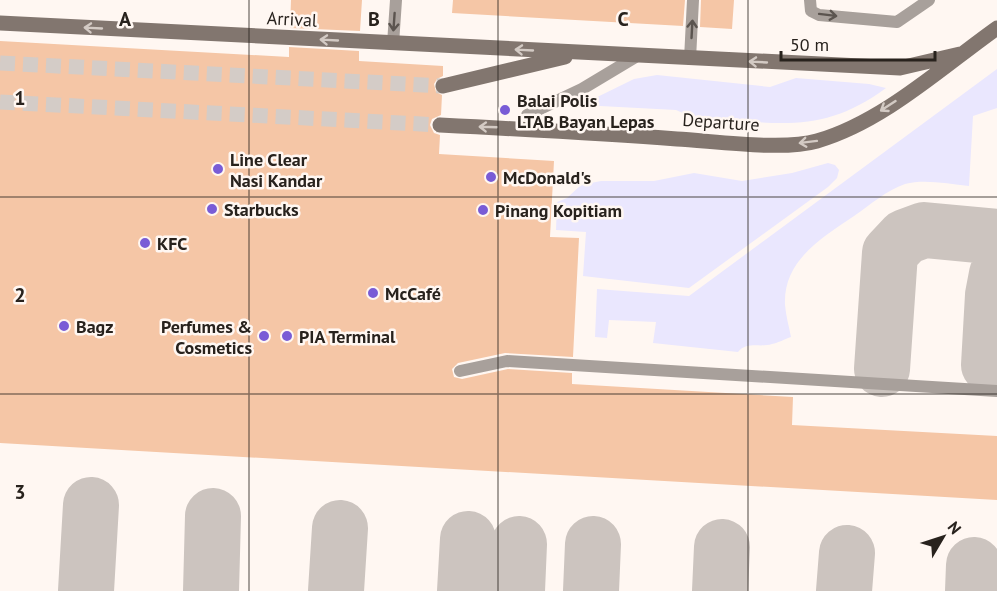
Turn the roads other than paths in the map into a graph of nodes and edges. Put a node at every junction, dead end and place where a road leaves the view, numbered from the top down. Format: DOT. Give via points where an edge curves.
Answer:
graph roads {
  1 [pos="396,0"];
  2 [pos="693,0"];
  3 [pos="810,0"];
  4 [pos="929,0"];
  5 [pos="0,23"];
  6 [pos="997,28"];
  7 [pos="393,44"];
  8 [pos="582,53"];
  9 [pos="960,54"];
  10 [pos="637,56"];
  11 [pos="690,58"];
  12 [pos="443,86"];
  13 [pos="527,115"];
  14 [pos="441,126"];
  15 [pos="460,371"];
  16 [pos="997,391"];
  1 -- 7 [label="lane, one-way"];
  11 -- 2 [label="lane, one-way"];
  3 -- 4 [label="lane, one-way" via="811,11 819,15 890,22 904,18"];
  7 -- 5 [label="street, Arrival, one-way"];
  6 -- 9 [label="street, Departure"];
  8 -- 7 [label="street, Arrival, one-way"];
  8 -- 10 [label="street, Arrival"];
  8 -- 12 [label="street, Arrival"];
  9 -- 11 [label="street, Arrival, one-way" via="900,68"];
  9 -- 14 [label="street, Departure, one-way" via="863,123 816,142 778,145 566,130"];
  10 -- 11 [label="street, Arrival"];
  10 -- 13 [label="lane" via="582,89"];
  15 -- 16 [label="lane" via="507,362"];
}
